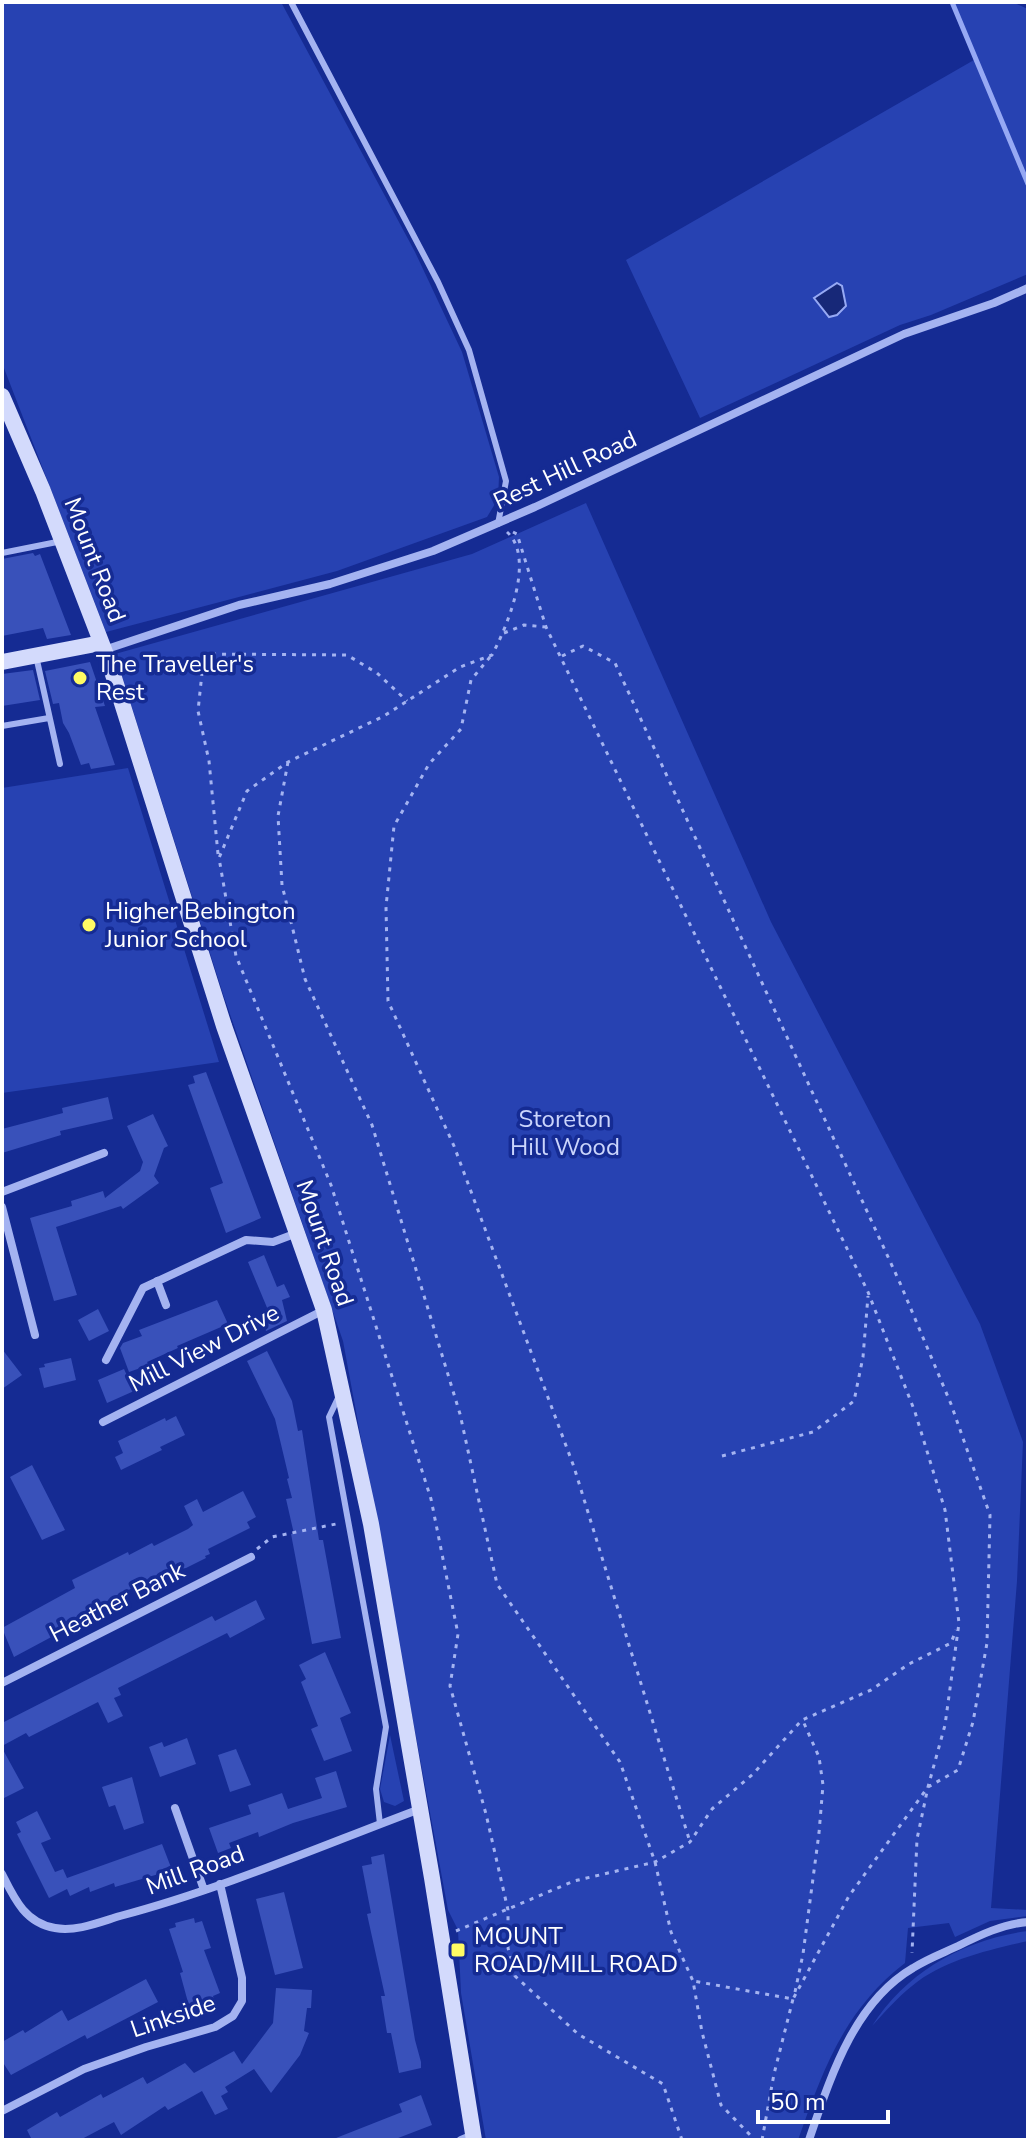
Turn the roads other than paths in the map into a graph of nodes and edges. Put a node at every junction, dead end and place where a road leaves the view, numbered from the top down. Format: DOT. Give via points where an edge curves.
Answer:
graph roads {
  1 [pos="291,2"];
  2 [pos="1028,288"];
  3 [pos="2,396"];
  4 [pos="498,524"];
  5 [pos="62,541"];
  6 [pos="2,553"];
  7 [pos="102,646"];
  8 [pos="36,656"];
  9 [pos="2,662"];
  10 [pos="49,718"];
  11 [pos="2,726"];
  12 [pos="60,764"];
  13 [pos="104,1153"];
  14 [pos="2,1192"];
  15 [pos="2,1207"];
  16 [pos="298,1233"];
  17 [pos="157,1281"];
  18 [pos="166,1305"];
  19 [pos="324,1310"];
  20 [pos="35,1335"];
  21 [pos="106,1360"];
  22 [pos="343,1388"];
  23 [pos="103,1422"];
  24 [pos="251,1557"];
  25 [pos="2,1683"];
  26 [pos="175,1808"];
  27 [pos="420,1809"];
  28 [pos="380,1824"];
  29 [pos="2,1874"];
  30 [pos="220,1884"];
  31 [pos="204,1890"];
  32 [pos="1028,1922"];
  33 [pos="2,2111"];
  34 [pos="469,2138"];
  35 [pos="809,2140"];
  1 -- 4 [label="lane" via="469,350 506,481"];
  2 -- 4 [label="street, Rest Hill Road" via="904,334"];
  3 -- 5 [label="main road, Mount Road"];
  4 -- 7 [label="street, Rest Hill Road" via="330,584"];
  5 -- 6 [label="lane"];
  5 -- 7 [label="main road, Mount Road"];
  7 -- 8 [label="main road"];
  7 -- 16 [label="main road, Mount Road" via="224,1026"];
  8 -- 9 [label="main road"];
  8 -- 10 [label="lane"];
  10 -- 11 [label="lane"];
  10 -- 12 [label="lane"];
  13 -- 14 [label="street"];
  15 -- 20 [label="street"];
  16 -- 17 [label="street" via="273,1242 246,1240"];
  16 -- 19 [label="main road, Mount Road"];
  17 -- 18 [label="street"];
  17 -- 21 [label="street" via="143,1288"];
  19 -- 22 [label="main road, Mount Road"];
  19 -- 23 [label="street, Mill View Drive"];
  22 -- 27 [label="main road, Mount Road"];
  22 -- 28 [label="lane" via="329,1417 386,1727 376,1789"];
  24 -- 25 [label="street, Heather Bank"];
  26 -- 31 [label="street"];
  27 -- 28 [label="street, Mill Road"];
  27 -- 34 [label="main road, Mount Road"];
  28 -- 30 [label="street, Mill Road"];
  29 -- 31 [label="street, Mill Road" via="18,1906 54,1928 93,1924"];
  30 -- 31 [label="street, Mill Road"];
  30 -- 33 [label="street, Linkside" via="242,1978 242,2001 233,2016 215,2027 84,2069"];
  32 -- 35 [label="street" via="988,1932 911,1968 872,2006 839,2059"];
}
